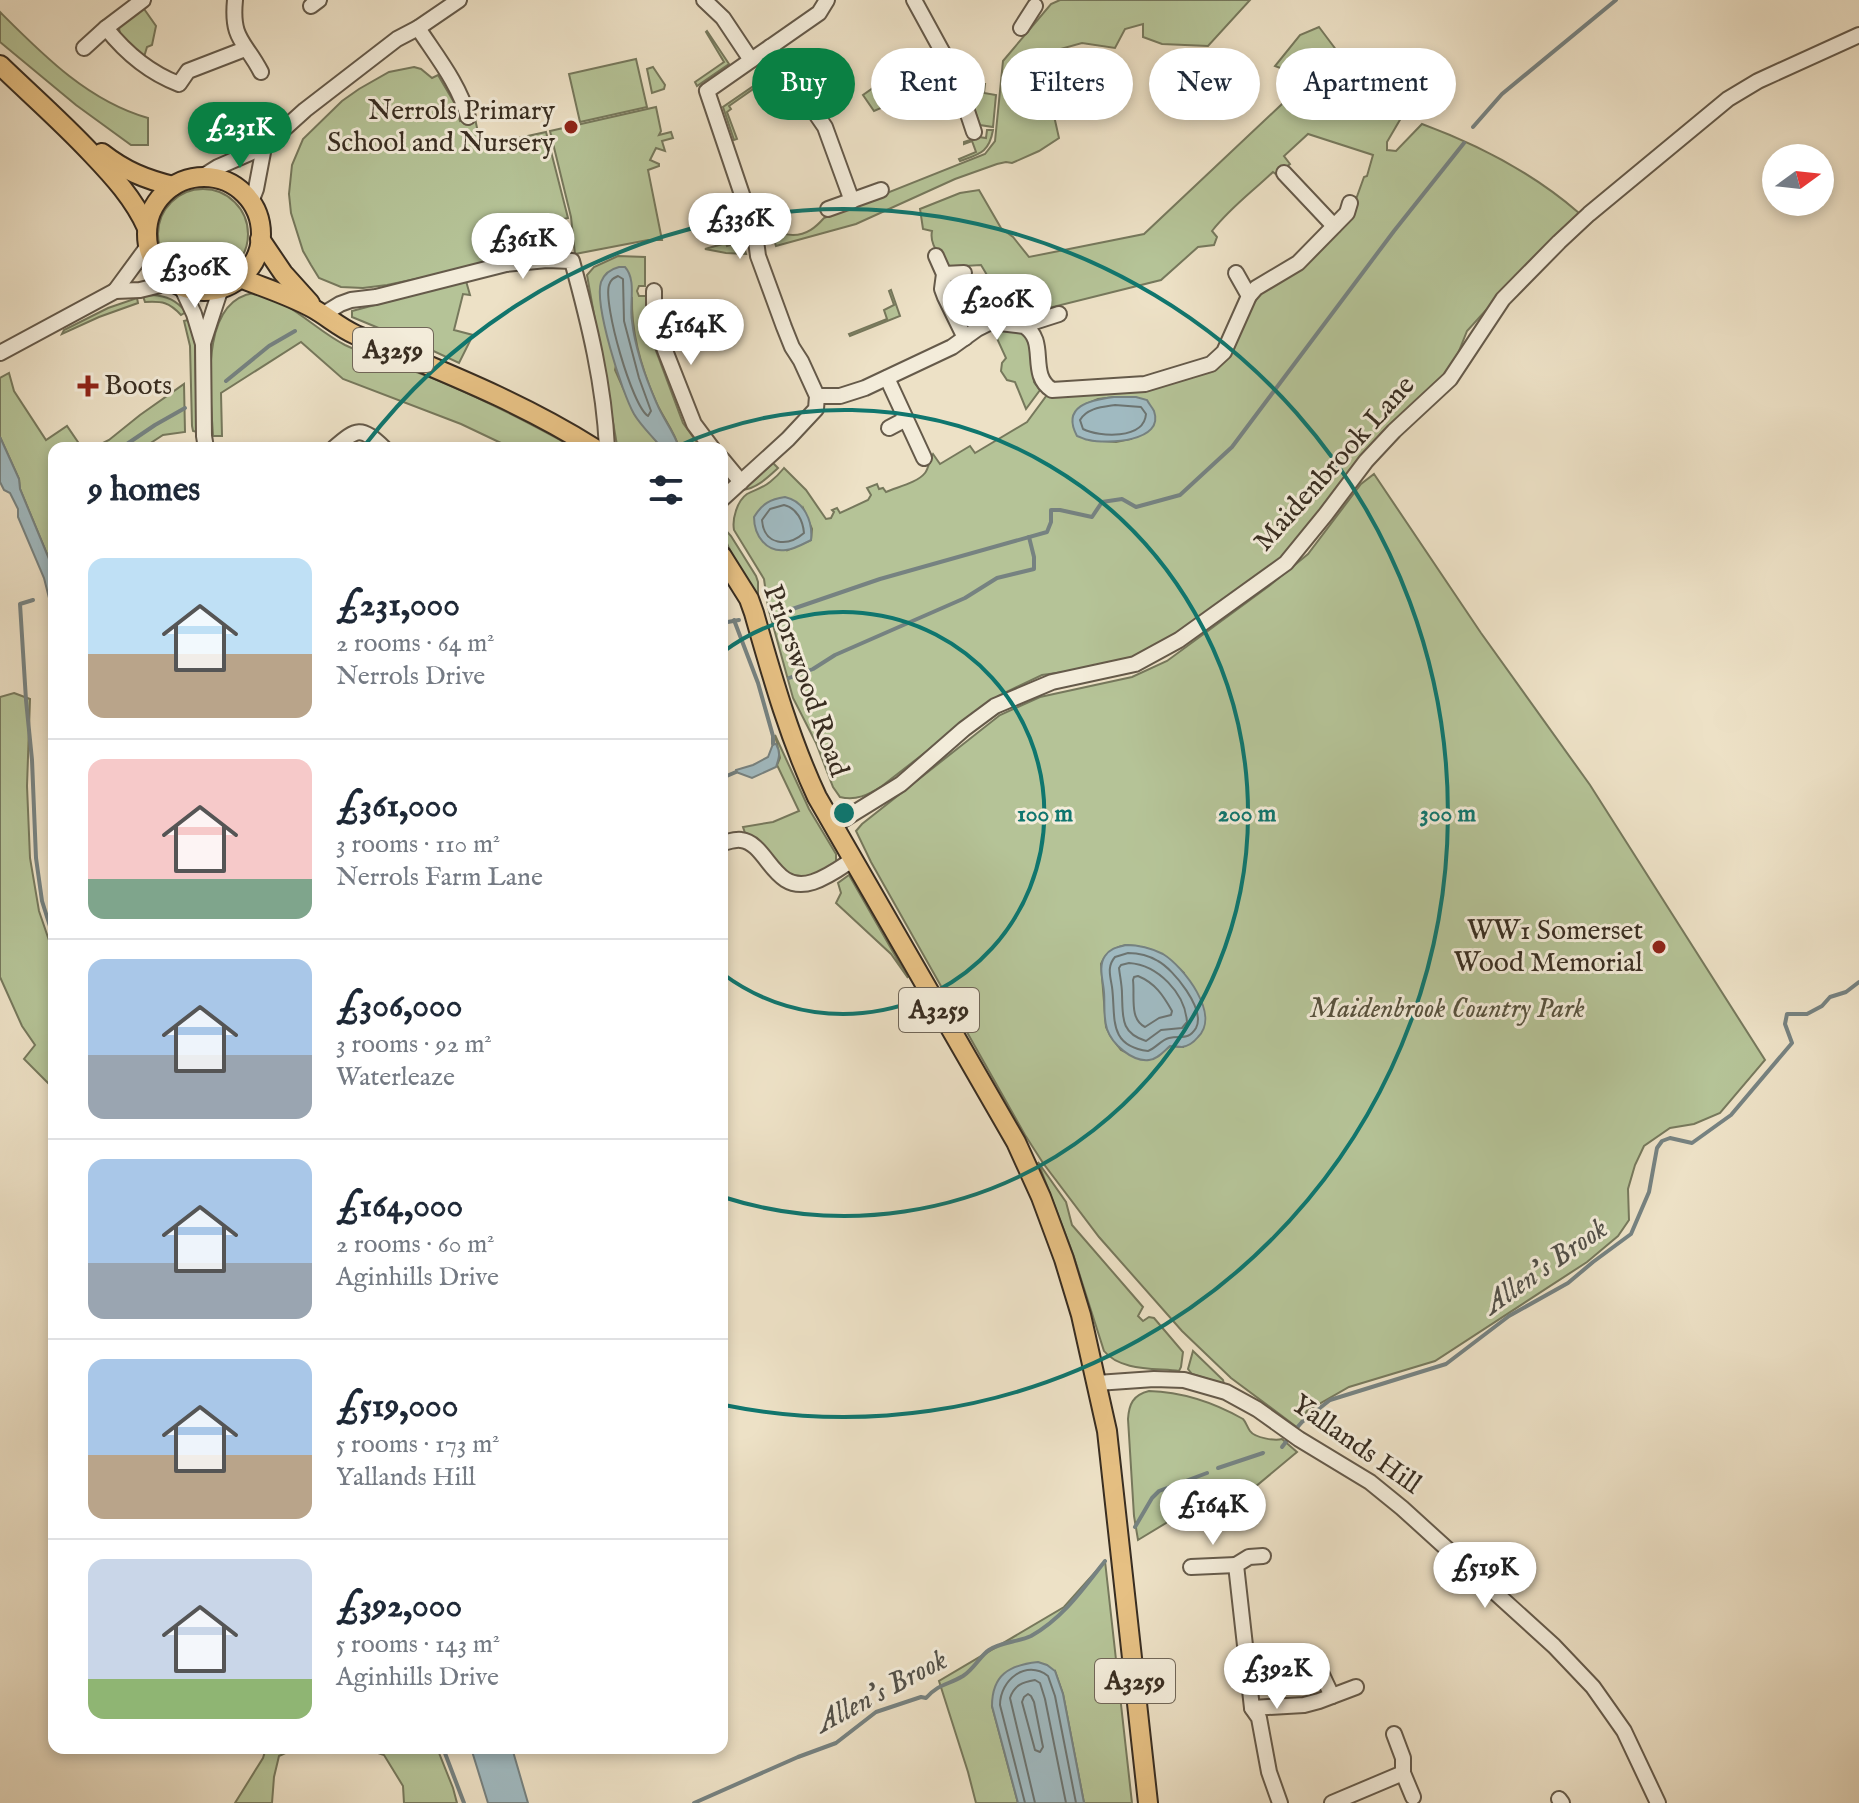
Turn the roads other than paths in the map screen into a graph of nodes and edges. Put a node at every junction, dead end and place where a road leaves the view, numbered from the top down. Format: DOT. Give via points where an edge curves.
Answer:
graph roads {
  1 [pos="143,0"];
  2 [pos="235,0"];
  3 [pos="459,0"];
  4 [pos="704,0"];
  5 [pos="827,0"];
  6 [pos="914,0"];
  7 [pos="1036,2"];
  8 [pos="106,28"];
  9 [pos="418,28"];
  10 [pos="1021,28"];
  11 [pos="1859,35"];
  12 [pos="770,47"];
  13 [pos="84,48"];
  14 [pos="940,48"];
  15 [pos="245,49"];
  16 [pos="751,60"];
  17 [pos="0,65"];
  18 [pos="261,72"];
  19 [pos="468,117"];
  20 [pos="970,120"];
  21 [pos="70,131"];
  22 [pos="974,133"];
  23 [pos="264,147"];
  24 [pos="1284,173"];
  25 [pos="202,177"];
  26 [pos="173,186"];
  27 [pos="881,190"];
  28 [pos="852,201"];
  29 [pos="251,202"];
  30 [pos="1350,203"];
  31 [pos="828,209"];
  32 [pos="1334,226"];
  33 [pos="148,237"];
  34 [pos="260,239"];
  35 [pos="936,256"];
  36 [pos="964,273"];
  37 [pos="1236,273"];
  38 [pos="944,274"];
  39 [pos="240,278"];
  40 [pos="177,284"];
  41 [pos="221,288"];
  42 [pos="115,291"];
  43 [pos="654,291"];
  44 [pos="1249,296"];
  45 [pos="320,313"];
  46 [pos="1059,314"];
  47 [pos="654,316"];
  48 [pos="676,316"];
  49 [pos="1029,328"];
  50 [pos="965,338"];
  51 [pos="203,344"];
  52 [pos="0,353"];
  53 [pos="887,378"];
  54 [pos="817,396"];
  55 [pos="906,419"];
  56 [pos="889,428"];
  57 [pos="205,442"];
  58 [pos="341,442"];
  59 [pos="378,442"];
  60 [pos="585,442"];
  61 [pos="606,442"];
  62 [pos="707,442"];
  63 [pos="924,458"];
  64 [pos="728,466"];
  65 [pos="741,482"];
  66 [pos="728,494"];
  67 [pos="728,566"];
  68 [pos="833,826"];
  69 [pos="728,842"];
  70 [pos="852,860"];
  71 [pos="1097,1383"];
  72 [pos="1263,1556"];
  73 [pos="1236,1565"];
  74 [pos="1191,1567"];
  75 [pos="1316,1662"];
  76 [pos="1356,1687"];
  77 [pos="1332,1696"];
  78 [pos="1252,1708"];
  79 [pos="1394,1734"];
  80 [pos="1403,1773"];
  81 [pos="1413,1797"];
  82 [pos="1148,1803"];
  83 [pos="1280,1803"];
  84 [pos="1332,1803"];
  85 [pos="1658,1803"];
  1 -- 8 [label="street"];
  2 -- 15 [label="street" via="233,15"];
  3 -- 9 [label="street"];
  4 -- 16 [label="street"];
  5 -- 12 [label="street" via="819,13"];
  6 -- 14 [label="street"];
  7 -- 10 [label="street"];
  8 -- 13 [label="street"];
  8 -- 15 [label="street" via="148,67 179,84 188,71"];
  9 -- 19 [label="street" via="455,84"];
  9 -- 23 [label="street" via="344,79"];
  11 -- 68 [label="street, Maidenbrook Lane" via="1728,99 1589,214 1503,299 1450,379 1366,461 1286,563 1179,640 1135,664 1052,682 995,706 901,784"];
  12 -- 16 [label="street"];
  12 -- 28 [label="street" via="825,127"];
  15 -- 18 [label="street"];
  16 -- 54 [label="street" via="707,91 766,280"];
  17 -- 21 [label="main road"];
  20 -- 22 [label="street"];
  21 -- 26 [label="main road" via="130,172"];
  21 -- 33 [label="main road" via="131,198"];
  23 -- 25 [label="street"];
  23 -- 29 [label="street"];
  24 -- 32 [label="street"];
  25 -- 26 [label="main road"];
  25 -- 29 [label="main road" via="230,183"];
  26 -- 33 [label="main road" via="155,204"];
  27 -- 28 [label="street"];
  28 -- 31 [label="street"];
  29 -- 34 [label="main road, A3259"];
  30 -- 32 [label="street"];
  32 -- 44 [label="street" via="1298,263"];
  33 -- 40 [label="main road" via="157,266"];
  33 -- 42 [label="street"];
  34 -- 39 [label="main road" via="256,256"];
  34 -- 45 [label="main road, A3259"];
  35 -- 38 [label="street"];
  36 -- 38 [label="street"];
  37 -- 44 [label="street"];
  38 -- 50 [label="street" via="942,289"];
  39 -- 41 [label="main road"];
  39 -- 45 [label="main road, A3259"];
  40 -- 41 [label="main road" via="201,291"];
  40 -- 42 [label="street"];
  40 -- 51 [label="street"];
  41 -- 51 [label="street"];
  42 -- 52 [label="street"];
  43 -- 47 [label="street"];
  44 -- 49 [label="street" via="1224,352 1211,364 1145,384 1052,390 1039,377"];
  45 -- 60 [label="main road, A3259" via="355,335 472,383"];
  45 -- 61 [label="street" via="351,300 506,264 572,261 592,332"];
  46 -- 49 [label="street"];
  47 -- 48 [label="street"];
  47 -- 62 [label="street" via="691,419"];
  49 -- 50 [label="street" via="991,322"];
  50 -- 53 [label="street"];
  51 -- 57 [label="street"];
  53 -- 54 [label="street" via="840,396"];
  53 -- 55 [label="street"];
  54 -- 65 [label="street" via="816,409"];
  55 -- 56 [label="street"];
  55 -- 63 [label="street"];
  58 -- 59 [label="street" via="360,432"];
  64 -- 65 [label="street"];
  65 -- 66 [label="street"];
  67 -- 68 [label="main road, Priorswood Road / A3259" via="749,599 794,746"];
  68 -- 70 [label="main road, A3259"];
  69 -- 70 [label="street" via="745,841 784,880 799,883 820,879"];
  70 -- 71 [label="main road, A3259" via="1016,1142 1064,1259"];
  71 -- 82 [label="main road, A3259" via="1107,1431"];
  71 -- 85 [label="street, Yallands Hill" via="1184,1380 1226,1392 1370,1482 1593,1687 1624,1731"];
  72 -- 73 [label="street"];
  73 -- 74 [label="street"];
  73 -- 78 [label="street"];
  75 -- 77 [label="street"];
  76 -- 77 [label="street"];
  77 -- 78 [label="street" via="1304,1705"];
  78 -- 83 [label="street"];
  79 -- 80 [label="street"];
  80 -- 81 [label="street"];
  80 -- 84 [label="street"];
}
